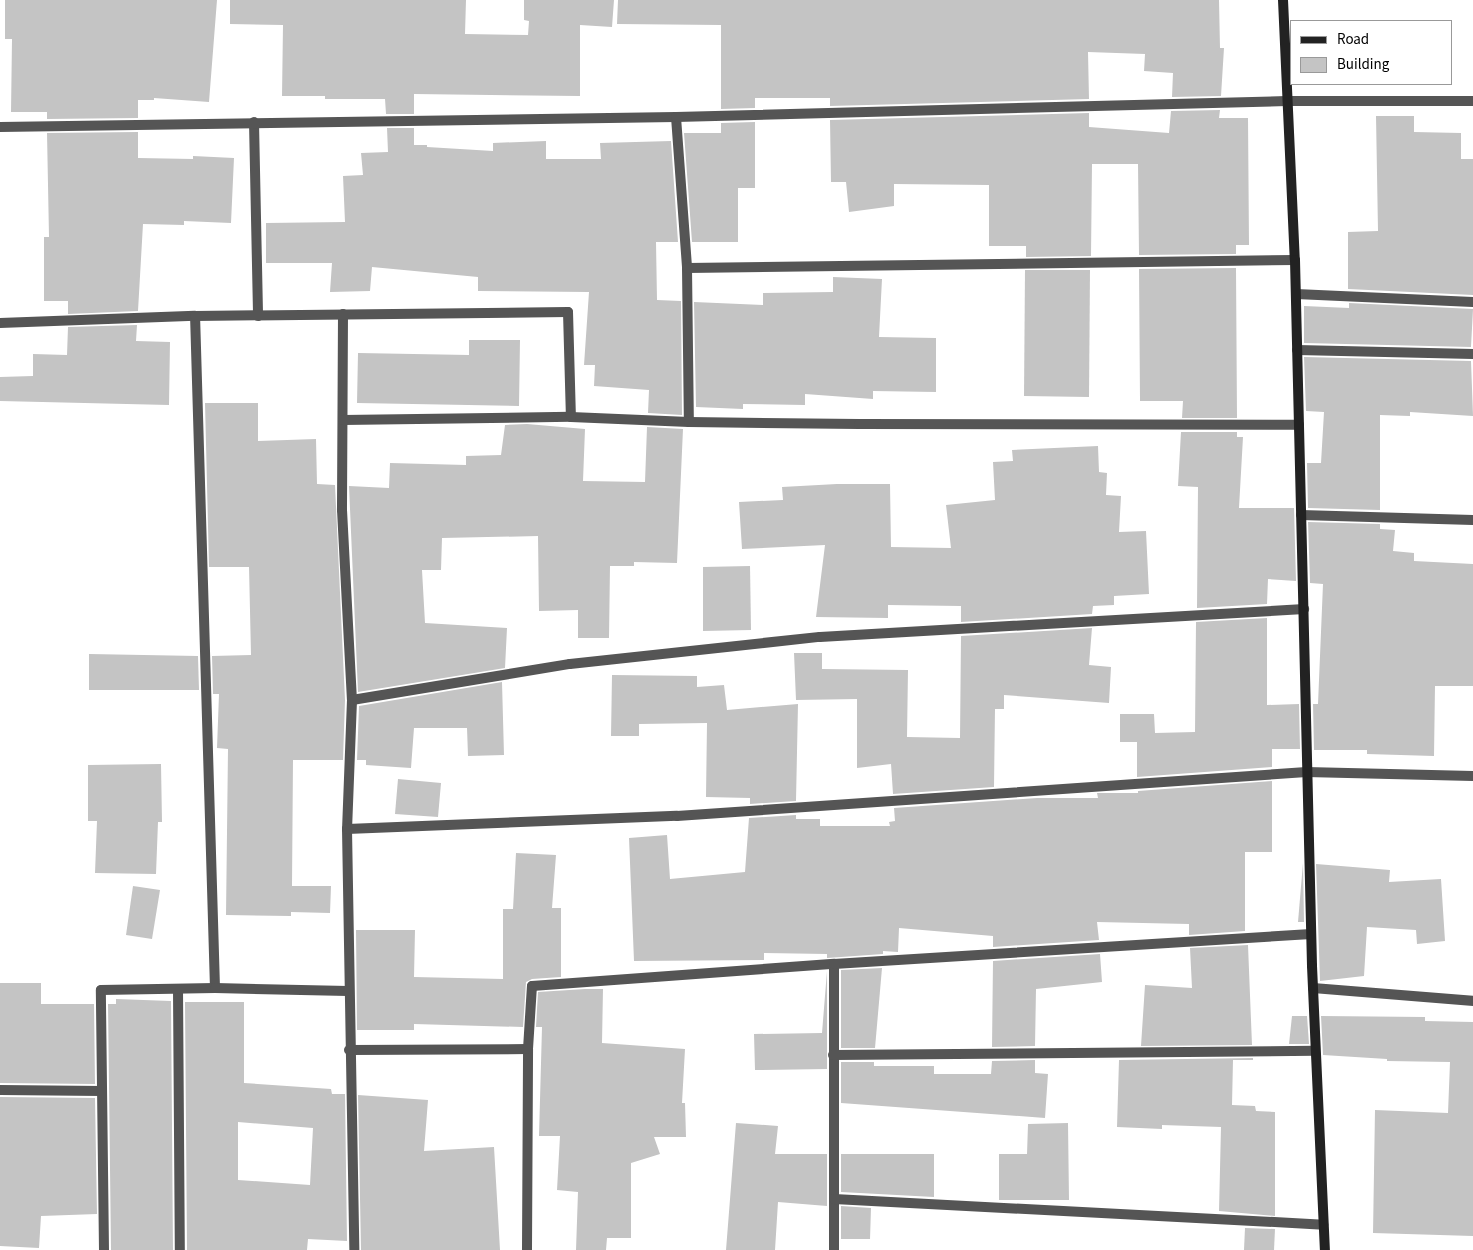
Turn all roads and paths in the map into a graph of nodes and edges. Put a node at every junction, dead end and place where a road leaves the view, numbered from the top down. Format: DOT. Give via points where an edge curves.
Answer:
graph roads {
  1 [pos="1283,0"];
  2 [pos="1287,101"];
  3 [pos="1473,101"];
  4 [pos="676,117"];
  5 [pos="254,122"];
  6 [pos="0,127"];
  7 [pos="1295,260"];
  8 [pos="687,268"];
  9 [pos="1296,294"];
  10 [pos="1473,302"];
  11 [pos="343,314"];
  12 [pos="195,316"];
  13 [pos="258,316"];
  14 [pos="0,323"];
  15 [pos="1297,350"];
  16 [pos="1473,354"];
  17 [pos="571,417"];
  18 [pos="343,420"];
  19 [pos="689,422"];
  20 [pos="1299,425"];
  21 [pos="1301,515"];
  22 [pos="1473,520"];
  23 [pos="1304,609"];
  24 [pos="352,700"];
  25 [pos="1306,772"];
  26 [pos="1473,776"];
  27 [pos="347,829"];
  28 [pos="1311,934"];
  29 [pos="834,964"];
  30 [pos="215,988"];
  31 [pos="1313,988"];
  32 [pos="178,989"];
  33 [pos="348,992"];
  34 [pos="1473,1001"];
  35 [pos="528,1049"];
  36 [pos="349,1050"];
  37 [pos="1315,1051"];
  38 [pos="834,1054"];
  39 [pos="0,1090"];
  40 [pos="102,1091"];
  41 [pos="834,1200"];
  42 [pos="1323,1226"];
  43 [pos="104,1250"];
  44 [pos="180,1250"];
  45 [pos="354,1250"];
  46 [pos="527,1250"];
  47 [pos="834,1250"];
  48 [pos="1325,1250"];
  1 -- 2 [label="main road"];
  2 -- 3 [label="street"];
  2 -- 4 [label="street"];
  2 -- 7 [label="main road"];
  4 -- 5 [label="street"];
  4 -- 8 [label="street"];
  5 -- 6 [label="street"];
  5 -- 13 [label="street"];
  7 -- 8 [label="street"];
  7 -- 9 [label="main road"];
  8 -- 19 [label="street"];
  9 -- 10 [label="street"];
  9 -- 15 [label="main road"];
  11 -- 13 [label="street"];
  11 -- 17 [label="street" via="568,312"];
  11 -- 18 [label="street"];
  12 -- 13 [label="street"];
  12 -- 14 [label="street"];
  12 -- 30 [label="street"];
  15 -- 16 [label="street"];
  15 -- 20 [label="main road"];
  17 -- 18 [label="street"];
  17 -- 19 [label="street"];
  18 -- 24 [label="street" via="342,510"];
  19 -- 20 [label="street"];
  20 -- 21 [label="main road"];
  21 -- 22 [label="street"];
  21 -- 23 [label="main road"];
  23 -- 24 [label="street" via="820,638 570,664"];
  23 -- 25 [label="main road"];
  24 -- 27 [label="street"];
  25 -- 26 [label="street"];
  25 -- 27 [label="street" via="676,816"];
  25 -- 28 [label="main road"];
  27 -- 33 [label="street"];
  28 -- 29 [label="street"];
  28 -- 31 [label="main road"];
  29 -- 35 [label="street" via="532,986"];
  29 -- 38 [label="street"];
  30 -- 32 [label="street"];
  30 -- 33 [label="street"];
  31 -- 34 [label="street"];
  31 -- 37 [label="main road"];
  32 -- 40 [label="street" via="102,990"];
  32 -- 44 [label="street"];
  33 -- 36 [label="street"];
  35 -- 36 [label="street"];
  35 -- 46 [label="street"];
  36 -- 45 [label="street"];
  37 -- 38 [label="street"];
  37 -- 42 [label="main road"];
  38 -- 41 [label="street"];
  39 -- 40 [label="street"];
  40 -- 43 [label="street"];
  41 -- 42 [label="street"];
  41 -- 47 [label="street"];
  42 -- 48 [label="main road"];
}
